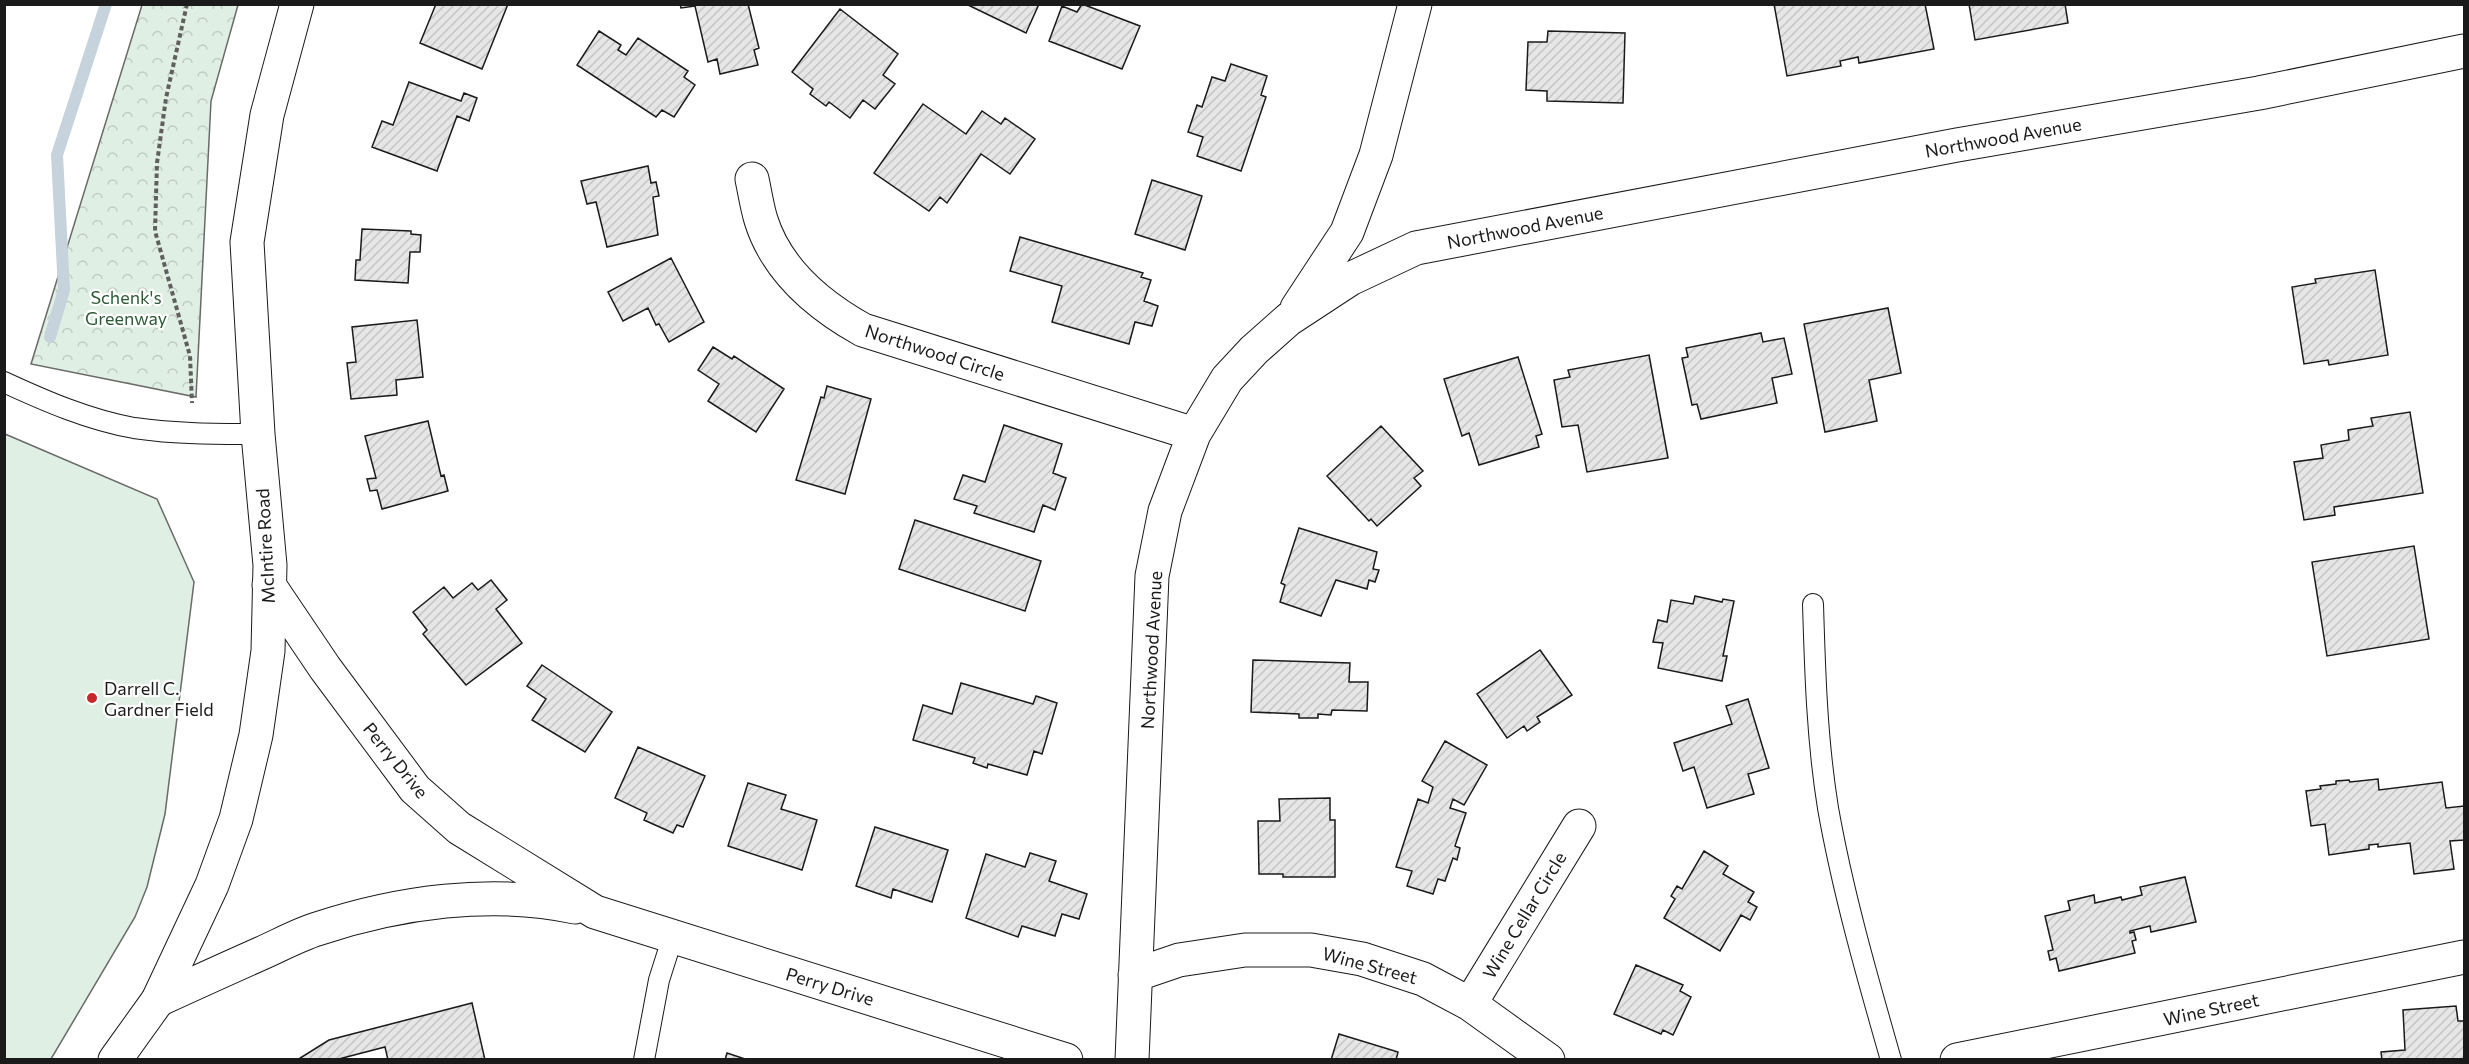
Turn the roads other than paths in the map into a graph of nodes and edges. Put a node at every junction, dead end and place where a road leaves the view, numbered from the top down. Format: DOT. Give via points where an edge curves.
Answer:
graph roads {
  1 [pos="297,4"];
  2 [pos="1414,4"];
  3 [pos="2464,51"];
  4 [pos="752,179"];
  5 [pos="1289,319"];
  6 [pos="4,382"];
  7 [pos="1194,434"];
  8 [pos="258,435"];
  9 [pos="269,585"];
  10 [pos="1813,604"];
  11 [pos="1579,826"];
  12 [pos="595,912"];
  13 [pos="673,936"];
  14 [pos="2464,957"];
  15 [pos="1136,975"];
  16 [pos="158,1000"];
  17 [pos="1470,1004"];
  18 [pos="115,1059"];
  19 [pos="644,1059"];
  20 [pos="1065,1059"];
  21 [pos="1132,1059"];
  22 [pos="1548,1059"];
  23 [pos="1891,1059"];
  24 [pos="1957,1059"];
  1 -- 8 [label="street, McIntire Road" via="267,115 247,242"];
  2 -- 5 [label="street" via="1376,155 1347,232"];
  3 -- 5 [label="street, Northwood Avenue" via="2259,93 1957,145 1416,248 1350,279"];
  4 -- 7 [label="street, Northwood Circle" via="761,221 779,259 806,292 833,314 863,330"];
  5 -- 7 [label="street, Northwood Avenue" via="1227,379"];
  6 -- 8 [label="lane" via="54,405 132,427 193,434"];
  7 -- 15 [label="street, Northwood Avenue" via="1165,511 1152,576"];
  8 -- 9 [label="street, McIntire Road"];
  9 -- 12 [label="street, Perry Drive" via="330,676 415,789 459,828"];
  9 -- 16 [label="street, McIntire Road" via="268,651 256,735 236,819 212,885"];
  10 -- 23 [label="lane" via="1816,695 1828,807 1854,929"];
  11 -- 17 [label="street, Wine Cellar Circle"];
  12 -- 13 [label="street, Perry Drive"];
  12 -- 16 [label="street, Perry Drive" via="543,900 482,900 369,914 316,929"];
  13 -- 19 [label="lane" via="658,980"];
  13 -- 20 [label="street, Perry Drive"];
  14 -- 24 [label="street, Wine Street"];
  15 -- 17 [label="street, Wine Street" via="1179,960 1245,950 1311,950 1362,959 1423,979"];
  15 -- 21 [label="street, Northwood Avenue"];
  16 -- 18 [label="street, McIntire Road"];
  17 -- 22 [label="street, Wine Street"];
}
